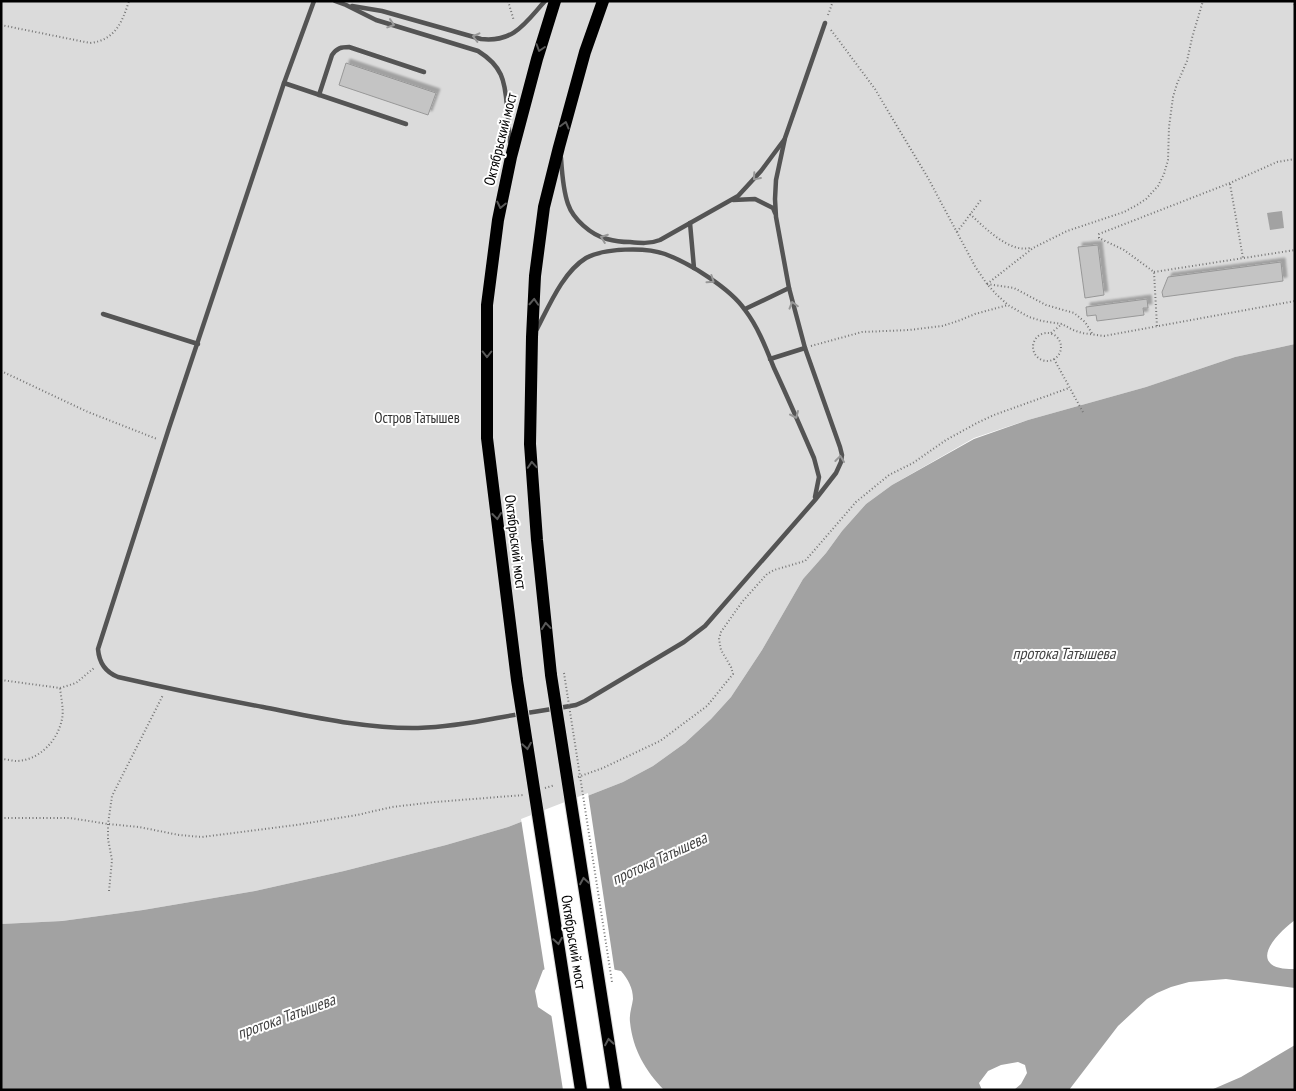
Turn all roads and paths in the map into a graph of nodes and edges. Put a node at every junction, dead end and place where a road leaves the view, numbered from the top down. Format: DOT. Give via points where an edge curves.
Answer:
graph roads {
  1 [pos="129,1"];
  2 [pos="314,1"];
  3 [pos="335,1"];
  4 [pos="508,1"];
  5 [pos="545,1"];
  6 [pos="555,1"];
  7 [pos="602,1"];
  8 [pos="833,1"];
  9 [pos="1203,1"];
  10 [pos="1292,1"];
  11 [pos="346,5"];
  12 [pos="1295,5"];
  13 [pos="825,22"];
  14 [pos="1,25"];
  15 [pos="516,26"];
  16 [pos="424,72"];
  17 [pos="284,83"];
  18 [pos="319,95"];
  19 [pos="406,124"];
  20 [pos="785,138"];
  21 [pos="559,147"];
  22 [pos="511,157"];
  23 [pos="1295,159"];
  24 [pos="1230,183"];
  25 [pos="732,200"];
  26 [pos="981,200"];
  27 [pos="970,214"];
  28 [pos="776,217"];
  29 [pos="690,223"];
  30 [pos="956,232"];
  31 [pos="1032,248"];
  32 [pos="1295,250"];
  33 [pos="1243,258"];
  34 [pos="694,268"];
  35 [pos="1154,272"];
  36 [pos="986,284"];
  37 [pos="789,288"];
  38 [pos="1295,301"];
  39 [pos="1008,304"];
  40 [pos="745,309"];
  41 [pos="103,314"];
  42 [pos="1062,324"];
  43 [pos="1157,326"];
  44 [pos="1051,333"];
  45 [pos="1093,335"];
  46 [pos="532,337"];
  47 [pos="198,344"];
  48 [pos="805,348"];
  49 [pos="770,359"];
  50 [pos="1054,359"];
  51 [pos="1,371"];
  52 [pos="1084,414"];
  53 [pos="164,442"];
  54 [pos="814,500"];
  55 [pos="100,662"];
  56 [pos="558,674"];
  57 [pos="1,680"];
  58 [pos="60,688"];
  59 [pos="167,688"];
  60 [pos="1,759"];
  61 [pos="1,818"];
  62 [pos="108,824"];
  63 [pos="109,891"];
  64 [pos="613,983"];
  65 [pos="581,1090"];
  66 [pos="616,1090"];
  1 -- 14 [label="path" via="122,22 113,33 90,44"];
  2 -- 17 [label="lane"];
  3 -- 11 [label="lane"];
  4 -- 15 [label="path"];
  5 -- 11 [label="lane, one-way" via="513,34 489,40 382,11"];
  6 -- 22 [label="main road, Октябрьский мост, one-way"];
  21 -- 7 [label="main road, Октябрьский мост, one-way"];
  8 -- 13 [label="path"];
  9 -- 31 [label="path" via="1187,61 1173,97 1168,160 1158,186 1146,199 1124,212 1067,231"];
  10 -- 12 [label="path"];
  11 -- 22 [label="lane, one-way" via="376,20 478,51 490,60 506,86"];
  13 -- 20 [label="lane"];
  13 -- 30 [label="path" via="875,89"];
  16 -- 18 [label="lane" via="342,47 332,55"];
  17 -- 18 [label="lane"];
  17 -- 47 [label="lane"];
  18 -- 19 [label="lane"];
  20 -- 25 [label="lane, one-way" via="761,171"];
  20 -- 28 [label="lane" via="776,180"];
  29 -- 21 [label="lane, one-way" via="652,242 598,236 582,224 568,205"];
  46 -- 21 [label="main road, Октябрьский мост, one-way" via="535,276 544,207"];
  22 -- 65 [label="main road, Октябрьский мост, one-way, bridge" via="498,220 487,305 487,438 517,680"];
  23 -- 24 [label="path" via="1277,162"];
  24 -- 33 [label="path"];
  24 -- 35 [label="path" via="1099,234 1099,238 1124,250"];
  25 -- 28 [label="lane" via="755,199 773,208"];
  25 -- 29 [label="lane"];
  26 -- 27 [label="path"];
  27 -- 30 [label="path"];
  27 -- 31 [label="path" via="1010,245 1024,250"];
  28 -- 37 [label="lane"];
  29 -- 34 [label="lane"];
  30 -- 36 [label="path"];
  31 -- 36 [label="path"];
  32 -- 33 [label="path"];
  33 -- 35 [label="path"];
  34 -- 40 [label="lane, one-way"];
  34 -- 46 [label="lane" via="664,254 646,251 620,249 587,257 566,278"];
  35 -- 43 [label="path"];
  36 -- 39 [label="path"];
  36 -- 45 [label="path" via="1014,288 1046,305 1074,313 1086,322"];
  37 -- 40 [label="lane"];
  48 -- 37 [label="lane, one-way"];
  38 -- 43 [label="path"];
  39 -- 42 [label="path" via="1029,317"];
  39 -- 48 [label="path" via="942,326 862,332"];
  40 -- 49 [label="lane"];
  41 -- 47 [label="lane"];
  42 -- 44 [label="path"];
  42 -- 45 [label="path"];
  43 -- 45 [label="path" via="1104,336"];
  44 -- 50 [label="path" via="1061,345 1061,351"];
  44 -- 50 [label="path" via="1040,334 1033,348 1038,358"];
  56 -- 46 [label="main road, Октябрьский мост, one-way" via="538,540 530,444"];
  47 -- 53 [label="lane"];
  48 -- 49 [label="lane"];
  54 -- 48 [label="lane, one-way" via="838,469 842,455"];
  49 -- 54 [label="lane, one-way" via="814,458 819,483"];
  50 -- 52 [label="path"];
  51 -- 53 [label="path" via="88,412"];
  53 -- 55 [label="lane" via="98,649"];
  54 -- 59 [label="lane" via="712,620 684,642 576,705 480,722 398,728 324,719"];
  55 -- 58 [label="path" via="76,683"];
  55 -- 59 [label="lane" via="108,672 118,677"];
  56 -- 64 [label="path, bridge"];
  66 -- 56 [label="main road, Октябрьский мост, one-way, bridge"];
  57 -- 58 [label="path"];
  58 -- 60 [label="path" via="63,717 48,747 32,758 17,761"];
  59 -- 62 [label="path" via="112,796"];
  61 -- 62 [label="path" via="70,818"];
  62 -- 63 [label="path" via="112,860"];
}
